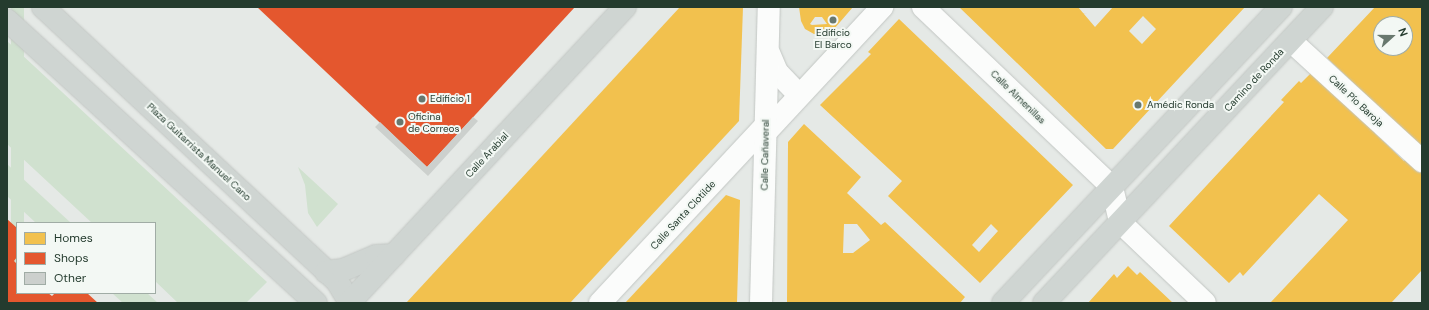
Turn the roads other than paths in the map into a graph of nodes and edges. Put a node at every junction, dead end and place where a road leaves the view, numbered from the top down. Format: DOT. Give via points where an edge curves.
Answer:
graph roads {
  1 [pos="43,7"];
  2 [pos="625,7"];
  3 [pos="769,7"];
  4 [pos="882,7"];
  5 [pos="923,7"];
  6 [pos="1281,7"];
  7 [pos="1322,7"];
  8 [pos="7,20"];
  9 [pos="1291,41"];
  10 [pos="768,49"];
  11 [pos="799,95"];
  12 [pos="766,129"];
  13 [pos="1422,161"];
  14 [pos="1112,187"];
  15 [pos="1120,222"];
  16 [pos="394,255"];
  17 [pos="326,272"];
  18 [pos="316,303"];
  19 [pos="350,303"];
  20 [pos="600,303"];
  21 [pos="761,303"];
  22 [pos="1003,303"];
  23 [pos="1044,303"];
  24 [pos="1205,303"];
  1 -- 17 [label="main road, Plaza Guitarrista Manuel Cano"];
  2 -- 16 [label="main road, Calle Arabial"];
  3 -- 10 [label="street, Calle Cañaveral"];
  4 -- 11 [label="street, Calle Santa Clotilde"];
  5 -- 14 [label="street, Calle Almenillas"];
  6 -- 14 [label="main road"];
  7 -- 9 [label="main road, Camino de Ronda"];
  8 -- 18 [label="main road"];
  9 -- 13 [label="street, Calle Pío Baroja"];
  9 -- 15 [label="main road, Camino de Ronda"];
  10 -- 11 [label="street" via="775,69"];
  10 -- 12 [label="street, Calle Cañaveral"];
  11 -- 12 [label="street, Calle Santa Clotilde"];
  12 -- 20 [label="street, Calle Santa Clotilde"];
  12 -- 21 [label="street, Calle Cañaveral"];
  14 -- 15 [label="street"];
  14 -- 22 [label="main road"];
  15 -- 23 [label="main road, Camino de Ronda"];
  15 -- 24 [label="street"];
  16 -- 17 [label="main road" via="376,256 343,270"];
  16 -- 19 [label="main road, Calle Arabial"];
  17 -- 19 [label="main road, Plaza Guitarrista Manuel Cano" via="337,281"];
}
